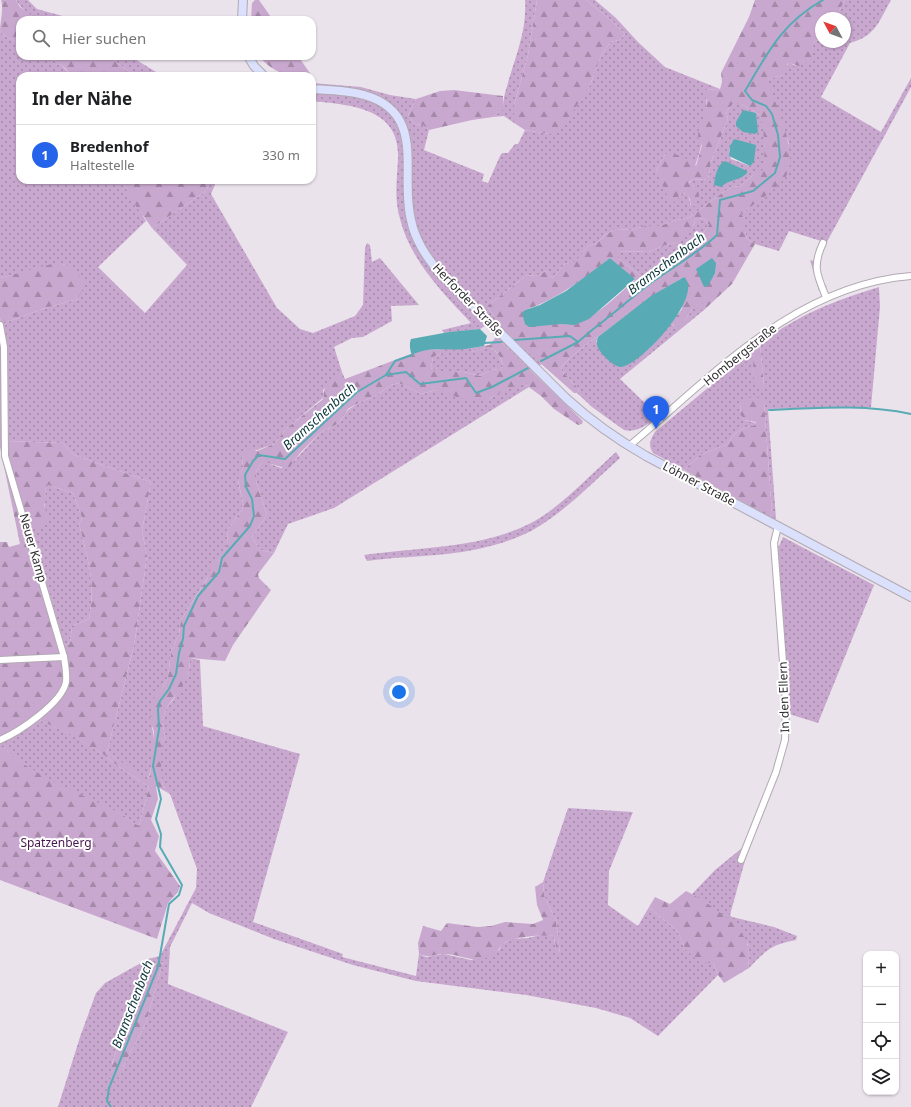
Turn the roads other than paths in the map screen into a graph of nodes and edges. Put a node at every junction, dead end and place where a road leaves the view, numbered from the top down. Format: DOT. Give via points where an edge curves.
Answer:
graph roads {
  1 [pos="243,0"];
  2 [pos="242,16"];
  3 [pos="250,60"];
  4 [pos="260,72"];
  5 [pos="316,89"];
  6 [pos="823,243"];
  7 [pos="911,276"];
  8 [pos="826,297"];
  9 [pos="0,325"];
  10 [pos="509,341"];
  11 [pos="629,446"];
  12 [pos="778,526"];
  13 [pos="911,597"];
  14 [pos="64,657"];
  15 [pos="0,660"];
  16 [pos="0,740"];
  17 [pos="741,860"];
  1 -- 2 [label="main road"];
  3 -- 4 [label="main road"];
  5 -- 10 [label="main road, Herforder Straße" via="364,95 382,103 394,114 408,142 408,206 421,247 438,271"];
  6 -- 8 [label="street" via="816,264 818,279"];
  7 -- 8 [label="street, Hombergstraße" via="879,281"];
  8 -- 11 [label="street, Hombergstraße" via="780,322 761,336"];
  9 -- 14 [label="street, Neuer Kamp" via="4,347 5,456"];
  10 -- 11 [label="main road, Löhner Straße" via="572,404"];
  11 -- 12 [label="main road, Löhner Straße"];
  12 -- 13 [label="main road, Löhner Straße"];
  12 -- 17 [label="street, In den Ellern" via="774,543 786,702 785,740 776,772"];
  14 -- 15 [label="street"];
  14 -- 16 [label="street, Neuer Kamp" via="66,682 57,698 29,724"];
}
